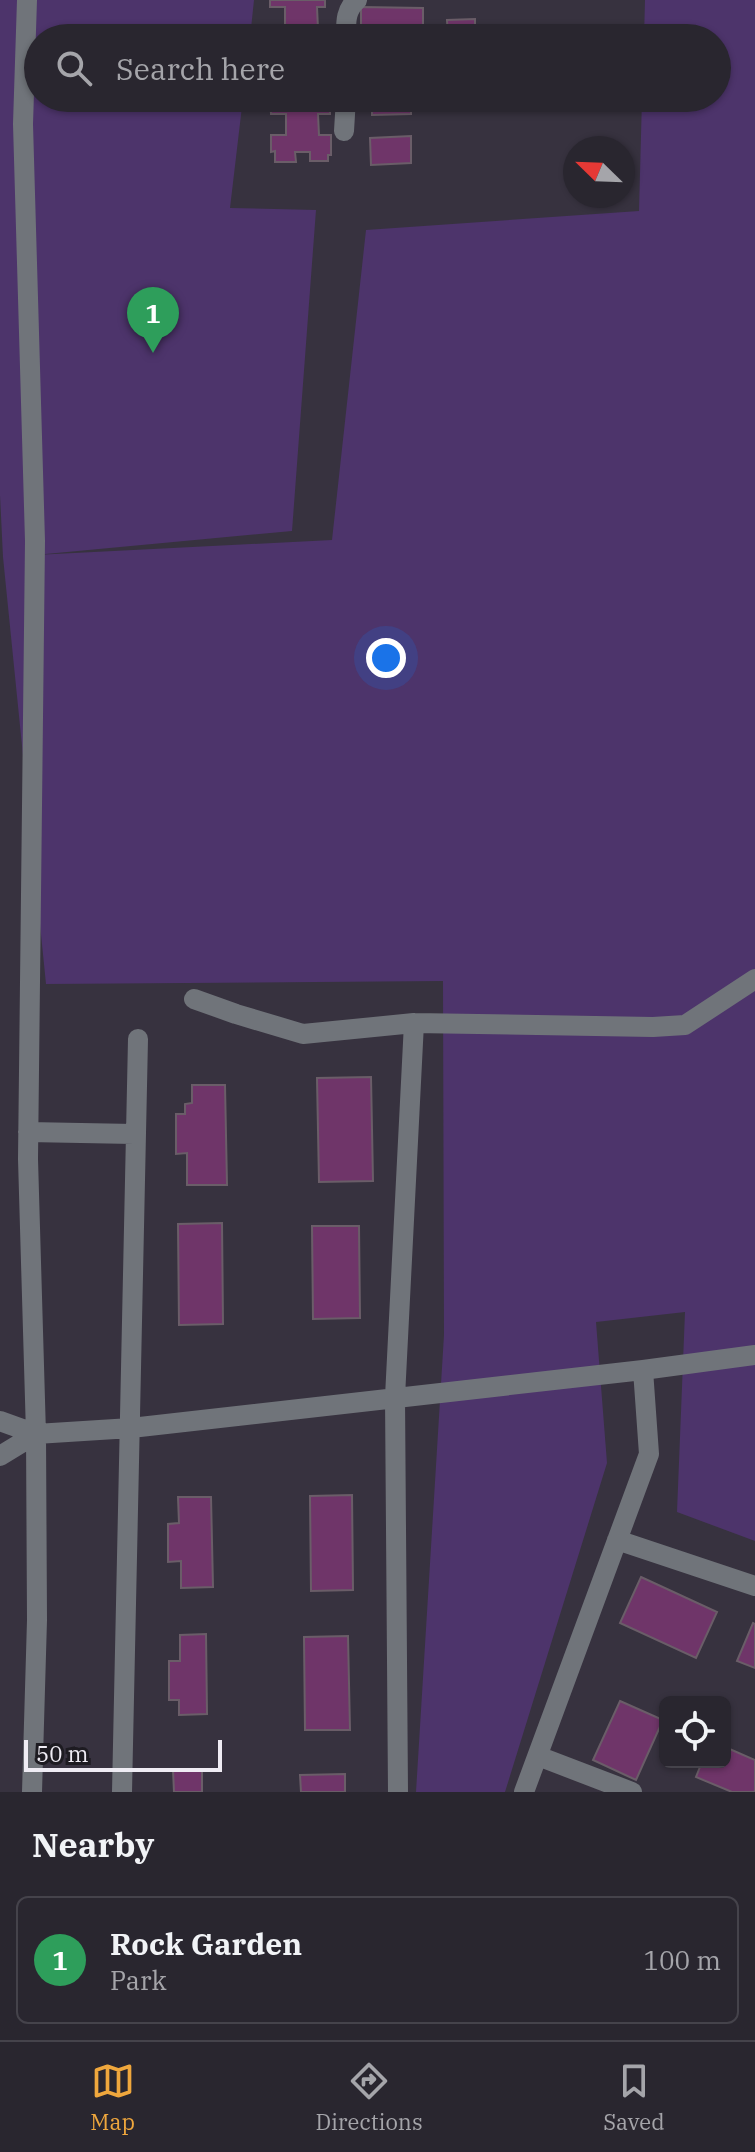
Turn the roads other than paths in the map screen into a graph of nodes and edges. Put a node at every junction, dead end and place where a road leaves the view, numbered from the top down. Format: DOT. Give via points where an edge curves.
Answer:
graph roads {
  1 [pos="27,0"];
  2 [pos="357,0"];
  3 [pos="26,24"];
  4 [pos="346,24"];
  5 [pos="24,93"];
  6 [pos="345,112"];
  7 [pos="344,131"];
  8 [pos="755,979"];
  9 [pos="194,999"];
  10 [pos="414,1023"];
  11 [pos="138,1039"];
  12 [pos="28,1132"];
  13 [pos="134,1134"];
  14 [pos="755,1355"];
  15 [pos="643,1370"];
  16 [pos="395,1397"];
  17 [pos="0,1421"];
  18 [pos="131,1428"];
  19 [pos="36,1434"];
  20 [pos="0,1456"];
  21 [pos="617,1540"];
  22 [pos="755,1586"];
  23 [pos="538,1756"];
  24 [pos="32,1792"];
  25 [pos="122,1792"];
  26 [pos="398,1792"];
  27 [pos="524,1792"];
  28 [pos="632,1792"];
  1 -- 3 [label="street"];
  2 -- 4 [label="street"];
  5 -- 12 [label="street" via="35,541"];
  6 -- 7 [label="street"];
  8 -- 10 [label="street" via="685,1025"];
  9 -- 10 [label="street" via="303,1034"];
  10 -- 16 [label="street"];
  11 -- 13 [label="street"];
  12 -- 13 [label="street"];
  12 -- 19 [label="street"];
  13 -- 18 [label="street"];
  14 -- 15 [label="street"];
  15 -- 16 [label="street"];
  15 -- 21 [label="street" via="649,1454"];
  16 -- 18 [label="street"];
  16 -- 26 [label="street"];
  17 -- 19 [label="street"];
  18 -- 19 [label="street"];
  18 -- 25 [label="street"];
  19 -- 20 [label="street"];
  19 -- 24 [label="street"];
  21 -- 22 [label="street"];
  21 -- 23 [label="street"];
  23 -- 27 [label="street"];
  23 -- 28 [label="street"];
}
